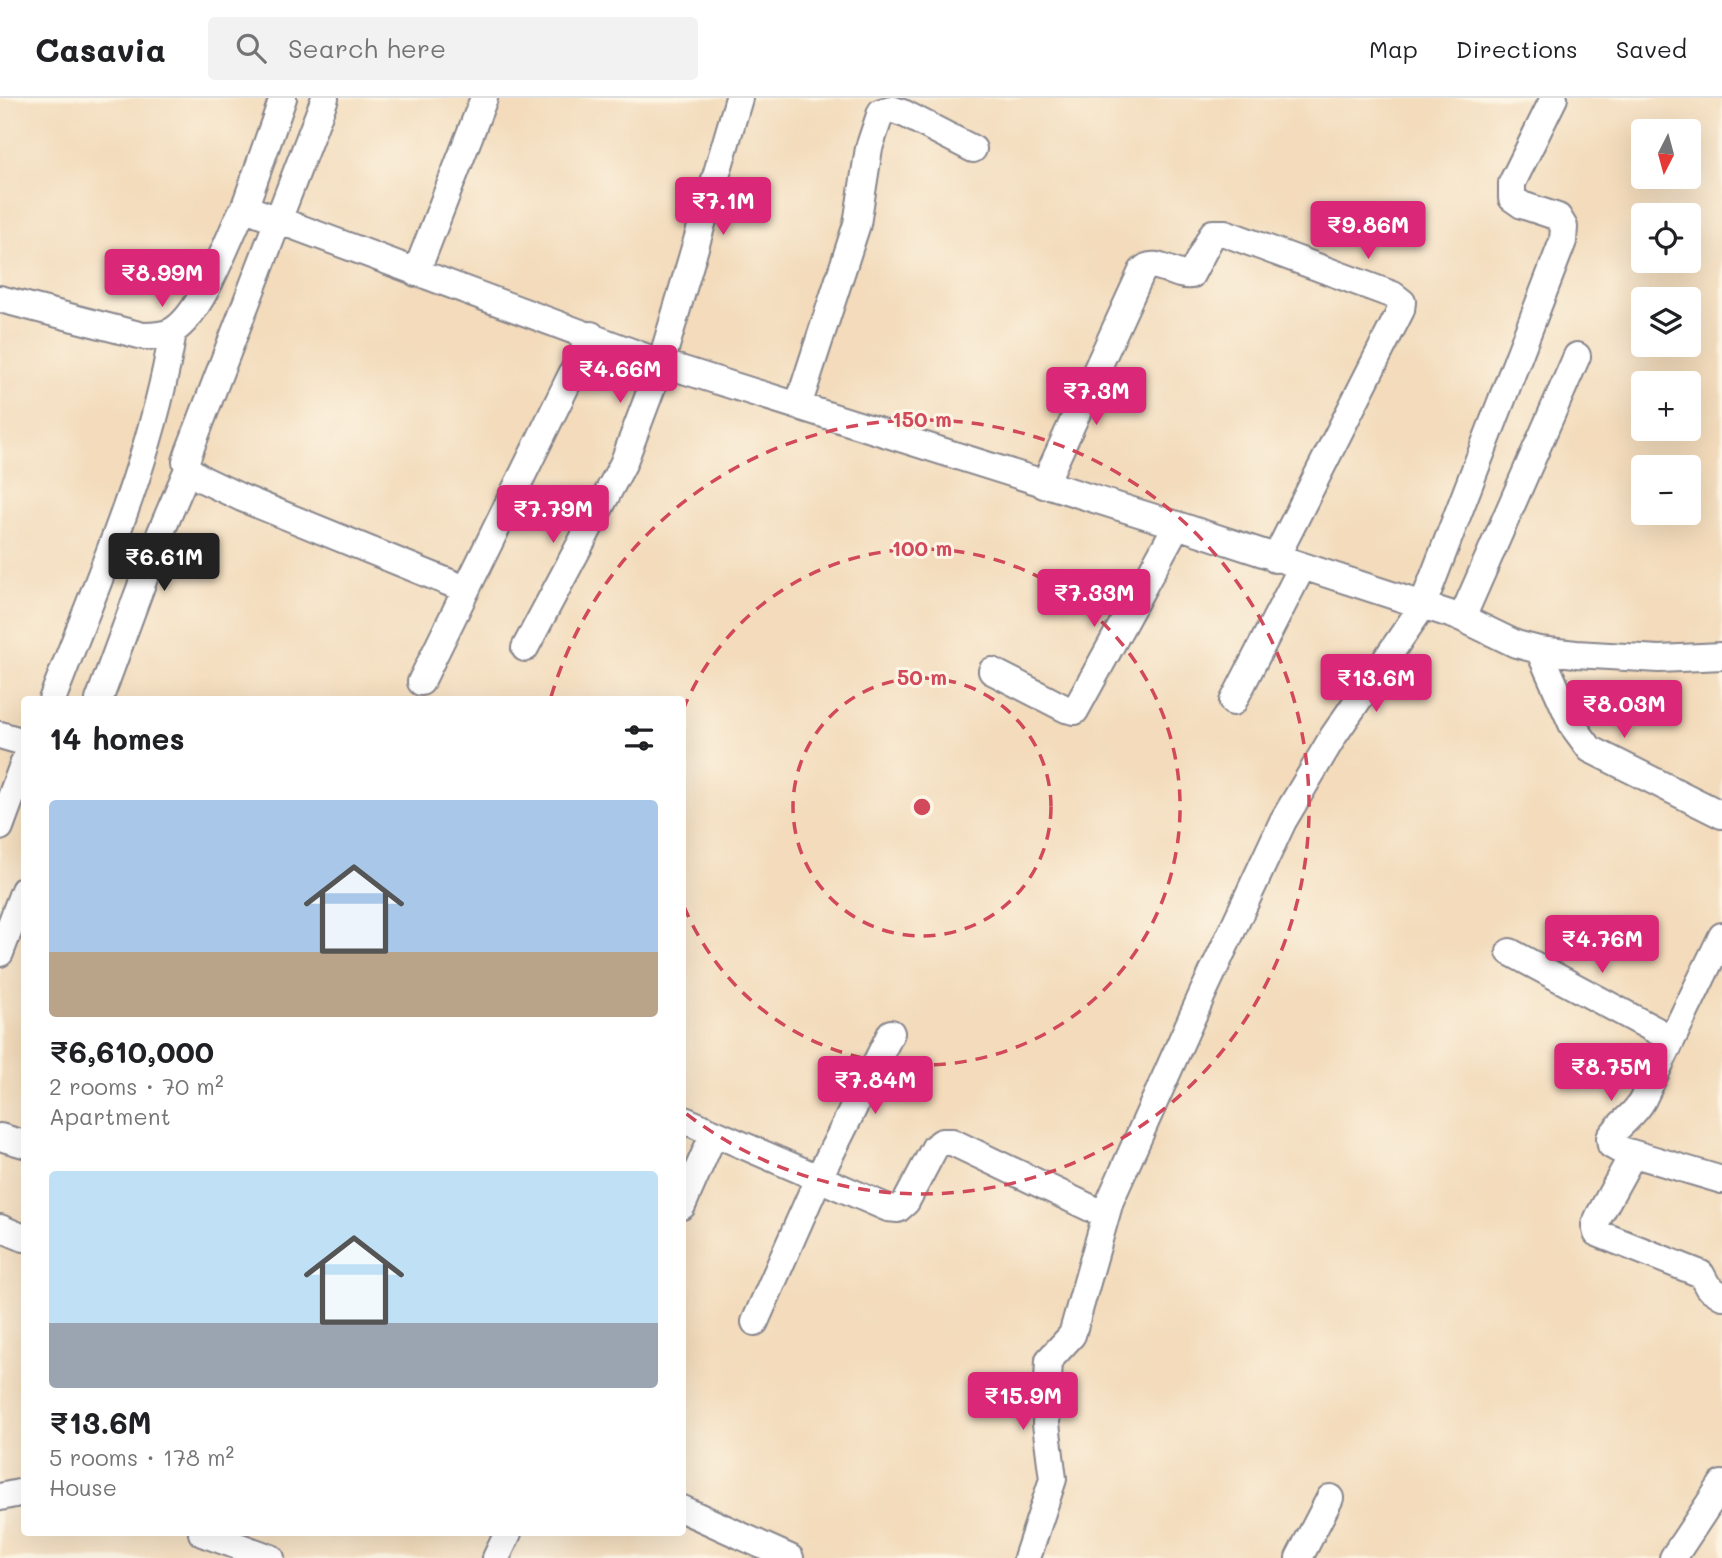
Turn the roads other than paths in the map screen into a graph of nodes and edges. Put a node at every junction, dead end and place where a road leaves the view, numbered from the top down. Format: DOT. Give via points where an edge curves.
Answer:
graph roads {
  1 [pos="283,98"];
  2 [pos="325,98"];
  3 [pos="484,98"];
  4 [pos="739,98"];
  5 [pos="1554,98"];
  6 [pos="973,149"];
  7 [pos="259,213"];
  8 [pos="416,273"];
  9 [pos="0,299"];
  10 [pos="173,331"];
  11 [pos="591,335"];
  12 [pos="1577,356"];
  13 [pos="661,363"];
  14 [pos="798,406"];
  15 [pos="188,470"];
  16 [pos="1044,485"];
  17 [pos="1177,525"];
  18 [pos="1275,559"];
  19 [pos="1302,567"];
  20 [pos="465,589"];
  21 [pos="1422,607"];
  22 [pos="1462,618"];
  23 [pos="525,648"];
  24 [pos="1539,650"];
  25 [pos="1722,656"];
  26 [pos="992,671"];
  27 [pos="421,682"];
  28 [pos="54,696"];
  29 [pos="100,696"];
  30 [pos="1233,702"];
  31 [pos="0,735"];
  32 [pos="21,741"];
  33 [pos="21,769"];
  34 [pos="3,813"];
  35 [pos="1722,815"];
  36 [pos="21,898"];
  37 [pos="1722,936"];
  38 [pos="1510,952"];
  39 [pos="0,953"];
  40 [pos="891,1033"];
  41 [pos="1672,1039"];
  42 [pos="686,1121"];
  43 [pos="714,1133"];
  44 [pos="0,1137"];
  45 [pos="21,1143"];
  46 [pos="1633,1154"];
  47 [pos="818,1179"];
  48 [pos="1722,1180"];
  49 [pos="686,1197"];
  50 [pos="1105,1216"];
  51 [pos="0,1228"];
  52 [pos="21,1237"];
  53 [pos="1722,1296"];
  54 [pos="755,1322"];
  55 [pos="1722,1484"];
  56 [pos="21,1493"];
  57 [pos="0,1497"];
  58 [pos="1331,1498"];
  59 [pos="686,1511"];
  60 [pos="216,1536"];
  61 [pos="507,1536"];
  62 [pos="235,1540"];
  63 [pos="271,1558"];
  64 [pos="496,1558"];
  65 [pos="790,1558"];
  66 [pos="1027,1558"];
  67 [pos="1299,1558"];
  68 [pos="1673,1558"];
  1 -- 7 [label="street"];
  2 -- 7 [label="street"];
  3 -- 8 [label="street"];
  4 -- 13 [label="street"];
  5 -- 21 [label="street" via="1512,183 1512,198 1558,217 1564,228 1563,241"];
  6 -- 14 [label="street" via="905,114 891,109 881,112 869,148 857,223"];
  7 -- 8 [label="street"];
  7 -- 10 [label="street" via="190,314"];
  7 -- 15 [label="street" via="186,461"];
  8 -- 11 [label="street"];
  9 -- 10 [label="street" via="143,336"];
  10 -- 28 [label="street" via="159,405 131,495"];
  11 -- 13 [label="street"];
  11 -- 20 [label="street"];
  12 -- 22 [label="street"];
  13 -- 14 [label="street"];
  13 -- 23 [label="street" via="622,464"];
  14 -- 16 [label="street"];
  15 -- 20 [label="street" via="242,498"];
  15 -- 29 [label="street"];
  16 -- 17 [label="street"];
  16 -- 18 [label="street" via="1142,271 1152,265 1191,275 1213,233 1224,233 1402,302"];
  17 -- 18 [label="street"];
  17 -- 26 [label="street" via="1075,711"];
  18 -- 19 [label="street"];
  19 -- 21 [label="street"];
  19 -- 30 [label="street"];
  20 -- 27 [label="street"];
  21 -- 22 [label="street"];
  21 -- 50 [label="street" via="1334,735 1283,821"];
  22 -- 24 [label="street"];
  24 -- 25 [label="street" via="1658,659"];
  24 -- 35 [label="street" via="1573,726 1590,749"];
  31 -- 32 [label="street"];
  33 -- 34 [label="street"];
  36 -- 39 [label="street"];
  37 -- 41 [label="street"];
  38 -- 41 [label="street"];
  40 -- 47 [label="street"];
  41 -- 46 [label="street" via="1637,1111 1609,1138 1618,1150"];
  42 -- 43 [label="street"];
  43 -- 47 [label="street"];
  43 -- 49 [label="street"];
  44 -- 45 [label="street"];
  46 -- 48 [label="street"];
  46 -- 53 [label="street" via="1599,1216 1597,1233 1701,1274 1713,1292"];
  47 -- 50 [label="street" via="898,1209 935,1147 952,1142"];
  47 -- 54 [label="street"];
  50 -- 66 [label="street" via="1072,1335 1049,1360 1046,1424 1054,1479"];
  51 -- 52 [label="street"];
  55 -- 68 [label="street"];
  56 -- 57 [label="street"];
  58 -- 67 [label="street"];
  59 -- 65 [label="street"];
  60 -- 62 [label="street"];
  61 -- 64 [label="street"];
  62 -- 63 [label="street"];
}
